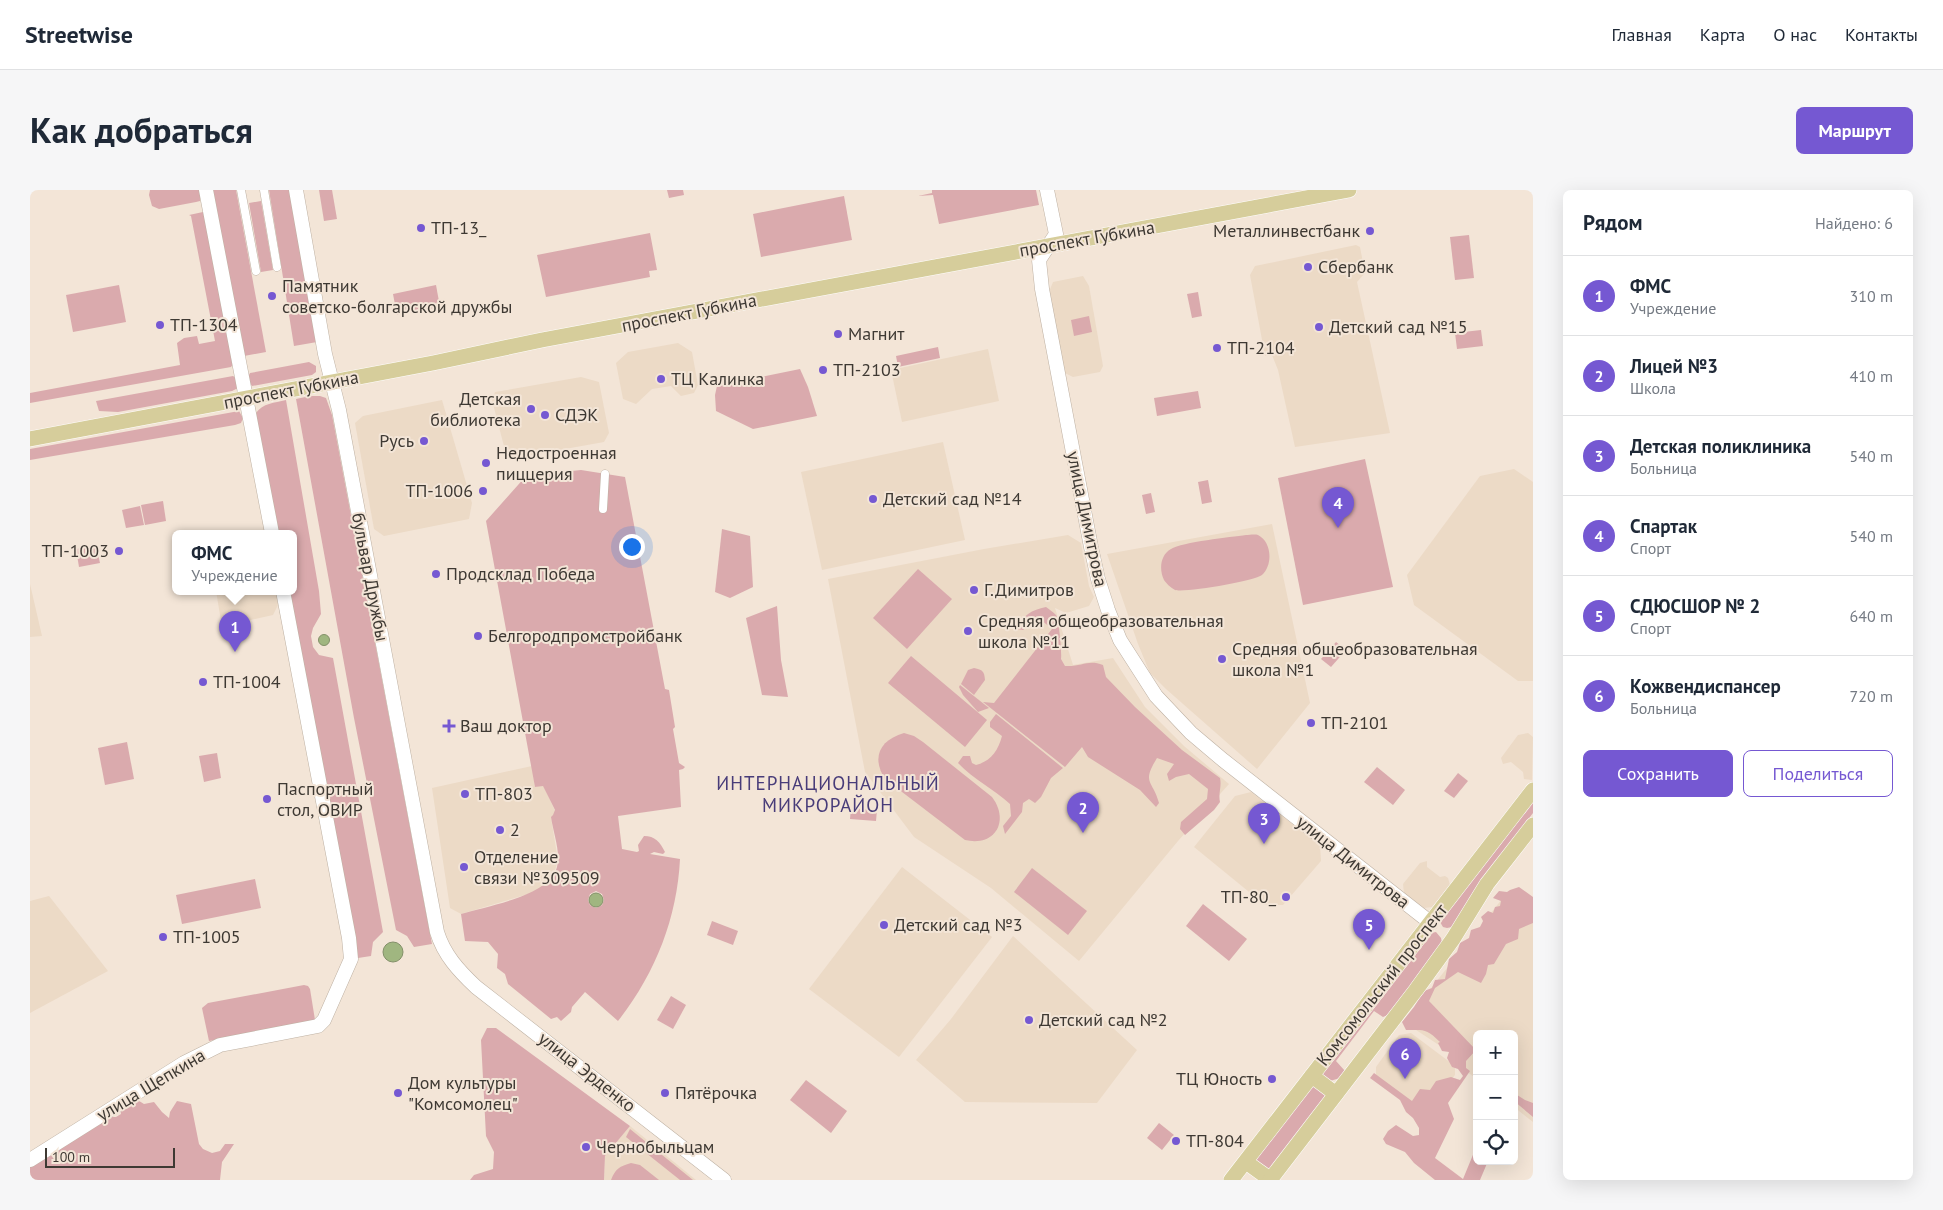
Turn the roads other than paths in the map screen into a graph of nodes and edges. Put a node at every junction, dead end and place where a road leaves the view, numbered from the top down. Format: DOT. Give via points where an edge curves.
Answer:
graph roads {
  1 [pos="206,190"];
  2 [pos="241,190"];
  3 [pos="264,190"];
  4 [pos="296,190"];
  5 [pos="1047,190"];
  6 [pos="1349,190"];
  7 [pos="1047,246"];
  8 [pos="277,267"];
  9 [pos="256,271"];
  10 [pos="332,382"];
  11 [pos="246,398"];
  12 [pos="30,440"];
  13 [pos="605,474"];
  14 [pos="604,509"];
  15 [pos="271,530"];
  16 [pos="284,595"];
  17 [pos="1533,790"];
  18 [pos="1533,825"];
  19 [pos="1431,923"];
  20 [pos="1453,939"];
  21 [pos="451,962"];
  22 [pos="1312,1076"];
  23 [pos="1336,1094"];
  24 [pos="30,1160"];
  25 [pos="1246,1162"];
  26 [pos="724,1180"];
  27 [pos="1231,1180"];
  28 [pos="1270,1180"];
  1 -- 11 [label="main road"];
  2 -- 9 [label="street"];
  3 -- 8 [label="street"];
  4 -- 10 [label="main road, бульвар Дружбы"];
  5 -- 7 [label="main road, улица Димитрова" via="1056,234"];
  6 -- 7 [label="main road, проспект Губкина"];
  7 -- 10 [label="main road, проспект Губкина"];
  7 -- 19 [label="main road, улица Димитрова" via="1039,260 1042,289 1098,579 1120,640 1156,696 1191,733"];
  10 -- 11 [label="main road, проспект Губкина"];
  10 -- 21 [label="main road, бульвар Дружбы" via="437,932"];
  11 -- 12 [label="main road, проспект Губкина"];
  11 -- 15 [label="main road"];
  13 -- 14 [label="street"];
  16 -- 24 [label="main road, улица Щепкина" via="351,953 346,972 324,1020 318,1026 207,1050"];
  17 -- 19 [label="main road, Комсомольский проспект"];
  18 -- 20 [label="main road, Комсомольский проспект" via="1487,884"];
  19 -- 20 [label="main road"];
  19 -- 22 [label="main road, Комсомольский проспект"];
  20 -- 23 [label="main road, Комсомольский проспект"];
  21 -- 26 [label="main road, улица Эрденко" via="476,987"];
  22 -- 23 [label="main road"];
  22 -- 25 [label="main road, Комсомольский проспект"];
  23 -- 28 [label="main road, Комсомольский проспект"];
  25 -- 27 [label="main road, Комсомольский проспект"];
  25 -- 28 [label="main road"];
}
